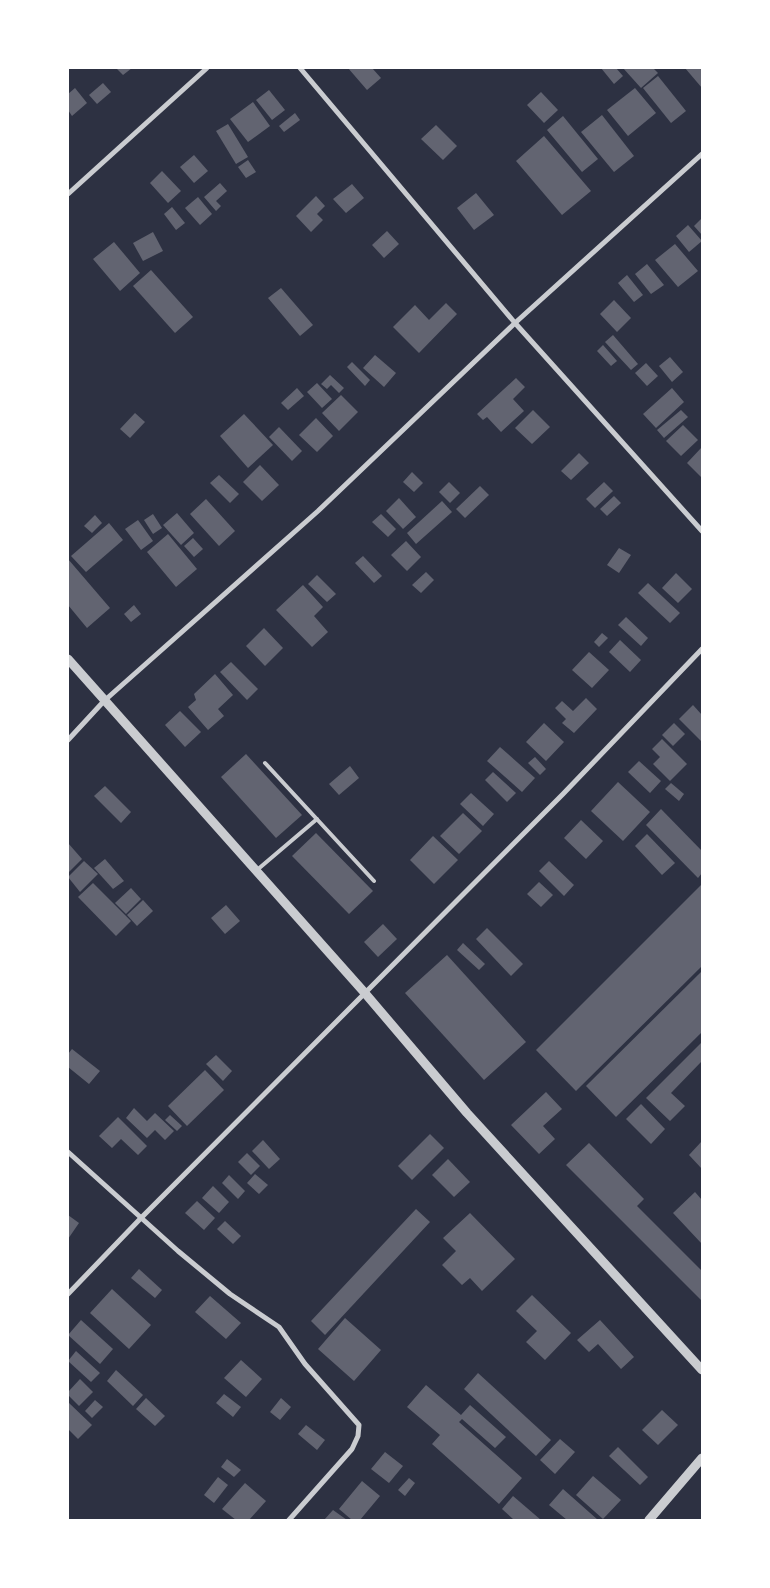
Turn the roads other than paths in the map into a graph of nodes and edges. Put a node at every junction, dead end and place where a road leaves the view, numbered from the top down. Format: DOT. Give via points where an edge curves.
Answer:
graph roads {
  1 [pos="207,68"];
  2 [pos="300,68"];
  3 [pos="702,154"];
  4 [pos="68,194"];
  5 [pos="515,322"];
  6 [pos="702,530"];
  7 [pos="702,648"];
  8 [pos="68,659"];
  9 [pos="104,701"];
  10 [pos="68,740"];
  11 [pos="264,763"];
  12 [pos="317,820"];
  13 [pos="256,871"];
  14 [pos="374,881"];
  15 [pos="364,992"];
  16 [pos="68,1152"];
  17 [pos="141,1218"];
  18 [pos="68,1294"];
  19 [pos="702,1370"];
  20 [pos="702,1458"];
  21 [pos="289,1520"];
  22 [pos="649,1520"];
  1 -- 4 [label="street"];
  2 -- 5 [label="street"];
  3 -- 5 [label="street"];
  5 -- 6 [label="street"];
  5 -- 9 [label="street" via="318,510"];
  7 -- 15 [label="street" via="563,794"];
  8 -- 9 [label="street"];
  9 -- 10 [label="street"];
  9 -- 13 [label="street"];
  11 -- 12 [label="lane"];
  12 -- 13 [label="lane"];
  12 -- 14 [label="lane"];
  13 -- 15 [label="street"];
  15 -- 17 [label="street"];
  15 -- 19 [label="street" via="468,1113"];
  16 -- 17 [label="street"];
  17 -- 18 [label="street"];
  17 -- 21 [label="street" via="230,1294 279,1326 305,1364 358,1425 358,1436 352,1449"];
  20 -- 22 [label="street"];
}
